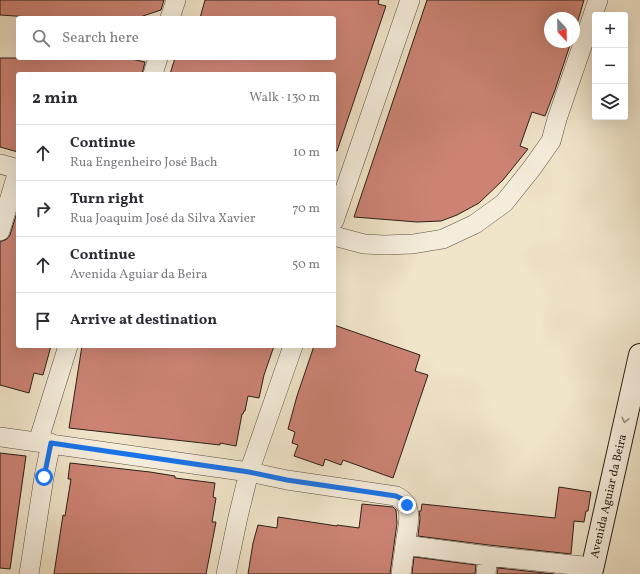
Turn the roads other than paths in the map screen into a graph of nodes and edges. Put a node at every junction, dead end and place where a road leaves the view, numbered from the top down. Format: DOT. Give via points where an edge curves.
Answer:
graph roads {
  1 [pos="176,0"];
  2 [pos="410,0"];
  3 [pos="598,0"];
  4 [pos="171,16"];
  5 [pos="157,60"];
  6 [pos="154,72"];
  7 [pos="0,164"];
  8 [pos="16,169"];
  9 [pos="16,177"];
  10 [pos="336,215"];
  11 [pos="0,231"];
  12 [pos="336,237"];
  13 [pos="68,348"];
  14 [pos="292,348"];
  15 [pos="640,355"];
  16 [pos="0,437"];
  17 [pos="45,442"];
  18 [pos="249,472"];
  19 [pos="405,545"];
  20 [pos="487,565"];
  21 [pos="591,570"];
  22 [pos="29,574"];
  23 [pos="226,574"];
  24 [pos="401,574"];
  1 -- 4 [label="street"];
  2 -- 10 [label="street"];
  3 -- 12 [label="street" via="551,141 504,203 475,224 443,239 384,245 364,244"];
  5 -- 6 [label="street"];
  7 -- 8 [label="street"];
  9 -- 11 [label="street"];
  13 -- 17 [label="street"];
  14 -- 18 [label="street"];
  15 -- 21 [label="main road, Avenida Aguiar da Beira, one-way"];
  16 -- 17 [label="street"];
  17 -- 18 [label="street"];
  17 -- 22 [label="street" via="44,477"];
  18 -- 19 [label="street" via="396,496 407,505 409,513"];
  18 -- 23 [label="street"];
  19 -- 20 [label="street, Avenida Aguiar da Beira"];
  19 -- 24 [label="street"];
  20 -- 21 [label="street, Avenida Aguiar da Beira"];
}
